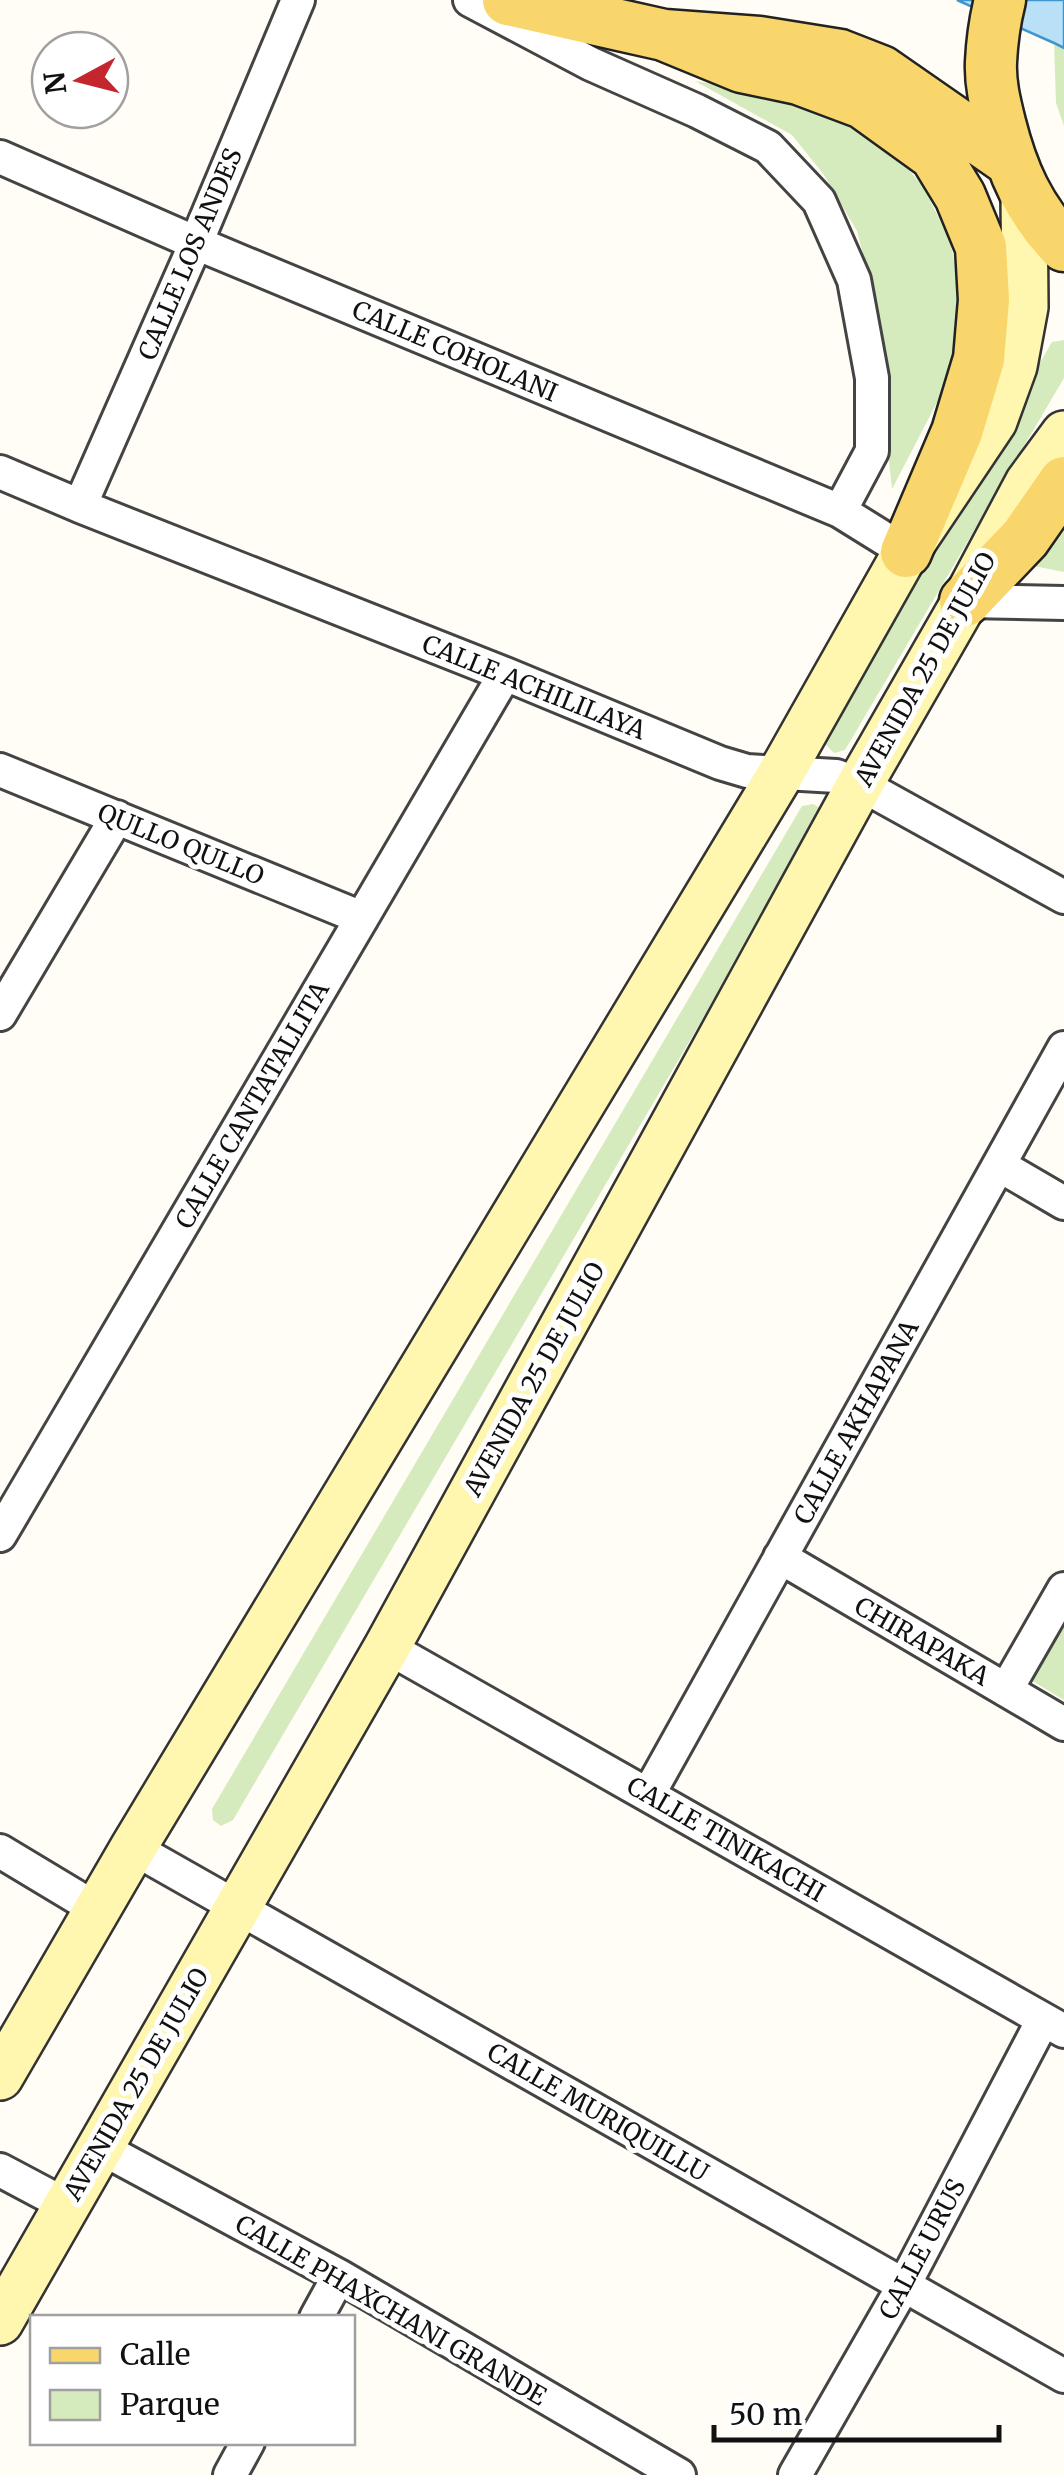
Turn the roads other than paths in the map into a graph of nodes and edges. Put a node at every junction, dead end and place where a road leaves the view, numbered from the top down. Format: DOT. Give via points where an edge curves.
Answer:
graph roads {
  1 [pos="298,0"];
  2 [pos="470,0"];
  3 [pos="508,0"];
  4 [pos="997,13"];
  5 [pos="664,35"];
  6 [pos="0,158"];
  7 [pos="1016,176"];
  8 [pos="196,244"];
  9 [pos="1064,246"];
  10 [pos="1064,434"];
  11 [pos="0,472"];
  12 [pos="1064,482"];
  13 [pos="80,506"];
  14 [pos="840,512"];
  15 [pos="906,552"];
  16 [pos="965,601"];
  17 [pos="1064,603"];
  18 [pos="505,674"];
  19 [pos="0,770"];
  20 [pos="780,775"];
  21 [pos="860,784"];
  22 [pos="117,818"];
  23 [pos="1064,897"];
  24 [pos="362,918"];
  25 [pos="0,1014"];
  26 [pos="1064,1048"];
  27 [pos="998,1165"];
  28 [pos="1064,1202"];
  29 [pos="1,1530"];
  30 [pos="780,1558"];
  31 [pos="1064,1588"];
  32 [pos="387,1647"];
  33 [pos="1006,1690"];
  34 [pos="1064,1724"];
  35 [pos="648,1795"];
  36 [pos="132,1848"];
  37 [pos="0,1851"];
  38 [pos="238,1907"];
  39 [pos="98,1910"];
  40 [pos="1054,2026"];
  41 [pos="0,2078"];
  42 [pos="101,2148"];
  43 [pos="0,2170"];
  44 [pos="66,2205"];
  45 [pos="339,2276"];
  46 [pos="904,2285"];
  47 [pos="318,2315"];
  48 [pos="0,2322"];
  49 [pos="1064,2376"];
  50 [pos="246,2445"];
  51 [pos="230,2475"];
  52 [pos="679,2475"];
  53 [pos="795,2475"];
  1 -- 8 [label="street, CALLE LOS ANDES"];
  2 -- 14 [label="street" via="768,147 819,201 854,280 872,378 872,450"];
  3 -- 5 [label="main road"];
  4 -- 7 [label="main road" via="993,95"];
  5 -- 7 [label="main road" via="759,42 882,71"];
  5 -- 15 [label="main road" via="742,68 799,79 863,103 936,155 960,196 981,247 979,359 958,432"];
  6 -- 8 [label="street, CALLE COHOLANI"];
  7 -- 9 [label="main road"];
  7 -- 15 [label="main road" via="1024,307 1014,366 994,421"];
  8 -- 13 [label="street, CALLE LOS ANDES"];
  8 -- 14 [label="street, CALLE COHOLANI"];
  10 -- 16 [label="main road, AVENIDA 25 DE JULIO" via="1028,483"];
  11 -- 13 [label="street, CALLE ACHILILAYA"];
  12 -- 16 [label="main road" via="1025,538"];
  13 -- 18 [label="street, CALLE ACHILILAYA"];
  14 -- 15 [label="street, CALLE COHOLANI"];
  15 -- 20 [label="main road"];
  16 -- 17 [label="street"];
  16 -- 21 [label="main road, AVENIDA 25 DE JULIO"];
  18 -- 20 [label="street, CALLE ACHILILAYA" via="720,763"];
  18 -- 24 [label="street, CALLE CANTATALLITA"];
  19 -- 22 [label="street, QULLO QULLO"];
  20 -- 21 [label="street, CALLE ACHILILAYA" via="836,776"];
  20 -- 36 [label="main road"];
  21 -- 23 [label="street, CALLE ACHILILAYA"];
  21 -- 32 [label="main road, AVENIDA 25 DE JULIO"];
  22 -- 24 [label="street, QULLO QULLO"];
  22 -- 25 [label="street"];
  24 -- 29 [label="street, CALLE CANTATALLITA"];
  26 -- 27 [label="street, CALLE AKHAPANA"];
  27 -- 28 [label="street"];
  27 -- 30 [label="street, CALLE AKHAPANA"];
  30 -- 33 [label="street, CHIRAPAKA"];
  30 -- 35 [label="street, CALLE AKHAPANA"];
  31 -- 33 [label="street"];
  32 -- 35 [label="street, CALLE TINIKACHI"];
  32 -- 38 [label="main road, AVENIDA 25 DE JULIO"];
  33 -- 34 [label="street, CHIRAPAKA"];
  35 -- 40 [label="street, CALLE TINIKACHI"];
  36 -- 38 [label="street, CALLE MURIQUILLU"];
  36 -- 39 [label="main road"];
  37 -- 39 [label="street"];
  38 -- 42 [label="main road, AVENIDA 25 DE JULIO"];
  38 -- 46 [label="street, CALLE MURIQUILLU"];
  39 -- 41 [label="main road"];
  40 -- 46 [label="street, CALLE URUS"];
  42 -- 44 [label="main road, AVENIDA 25 DE JULIO"];
  42 -- 45 [label="street, CALLE PHAXCHANI GRANDE"];
  43 -- 44 [label="street"];
  44 -- 48 [label="main road, AVENIDA 25 DE JULIO"];
  45 -- 47 [label="street"];
  45 -- 52 [label="street, CALLE PHAXCHANI GRANDE"];
  46 -- 49 [label="street, CALLE MURIQUILLU"];
  46 -- 53 [label="street, CALLE URUS"];
  50 -- 51 [label="street"];
}
